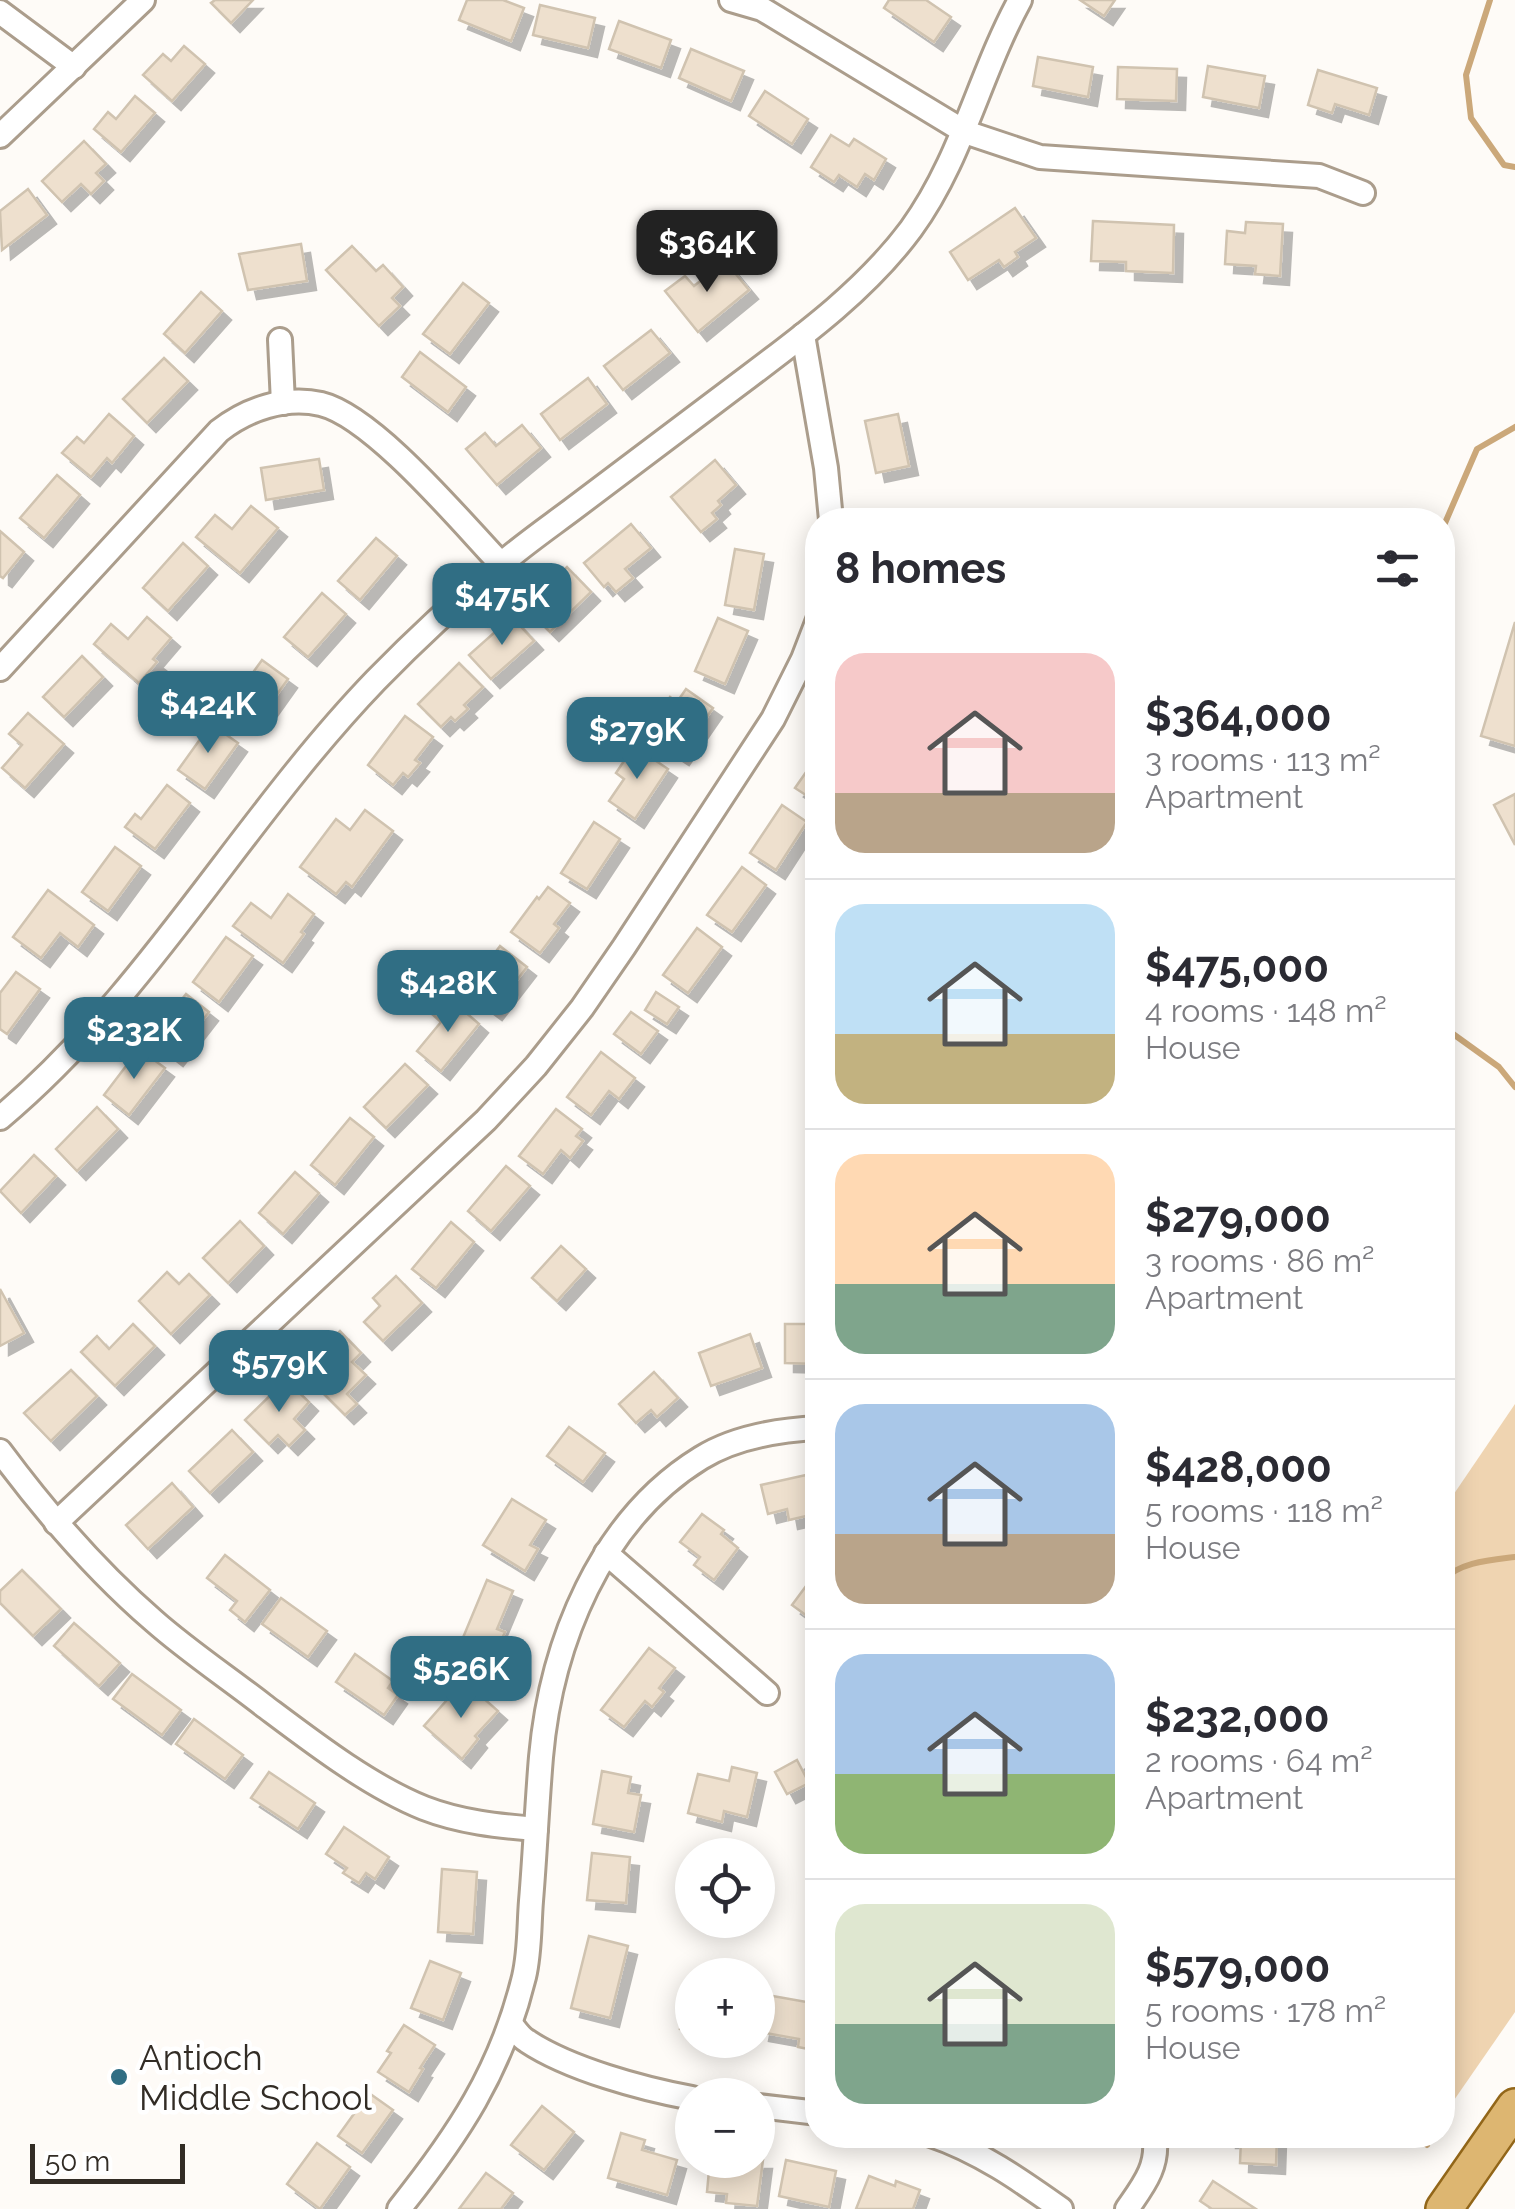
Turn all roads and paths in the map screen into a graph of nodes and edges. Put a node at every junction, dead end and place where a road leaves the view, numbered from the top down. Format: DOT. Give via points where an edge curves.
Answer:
graph roads {
  1 [pos="142,0"];
  2 [pos="732,0"];
  3 [pos="1020,0"];
  4 [pos="0,12"];
  5 [pos="74,67"];
  6 [pos="965,132"];
  7 [pos="0,136"];
  8 [pos="1363,194"];
  9 [pos="802,335"];
  10 [pos="280,340"];
  11 [pos="284,403"];
  12 [pos="830,508"];
  13 [pos="501,564"];
  14 [pos="805,656"];
  15 [pos="0,669"];
  16 [pos="0,1118"];
  17 [pos="805,1430"];
  18 [pos="0,1451"];
  19 [pos="56,1523"];
  20 [pos="606,1553"];
  21 [pos="767,1693"];
  22 [pos="536,1829"];
  23 [pos="511,2024"];
  24 [pos="675,2094"];
  25 [pos="775,2108"];
  26 [pos="1515,2108"];
  27 [pos="805,2111"];
  28 [pos="964,2148"];
  29 [pos="1155,2148"];
  30 [pos="398,2209"];
  31 [pos="1061,2209"];
  32 [pos="1127,2209"];
  33 [pos="1444,2209"];
  1 -- 5 [label="street"];
  2 -- 6 [label="street" via="762,10"];
  3 -- 6 [label="street"];
  4 -- 5 [label="street"];
  5 -- 7 [label="street"];
  6 -- 8 [label="street" via="1040,157 1319,176"];
  6 -- 9 [label="street" via="909,231"];
  9 -- 12 [label="street"];
  9 -- 13 [label="street"];
  10 -- 11 [label="street"];
  11 -- 13 [label="street" via="326,405 378,438"];
  11 -- 15 [label="street" via="256,409 219,431"];
  13 -- 16 [label="street" via="362,695 123,995"];
  14 -- 19 [label="street" via="773,718 624,947 536,1066"];
  17 -- 20 [label="street" via="766,1434 702,1457 648,1501"];
  18 -- 19 [label="street"];
  19 -- 22 [label="street" via="157,1624 395,1796 460,1819"];
  20 -- 21 [label="street"];
  20 -- 22 [label="street" via="576,1613 552,1692"];
  22 -- 23 [label="street" via="527,1962"];
  23 -- 24 [label="street" via="524,2040 573,2064"];
  23 -- 30 [label="street" via="466,2120"];
  25 -- 27 [label="street"];
  26 -- 33 [label="main road"];
  28 -- 31 [label="street"];
  29 -- 32 [label="street" via="1152,2170"];
}
